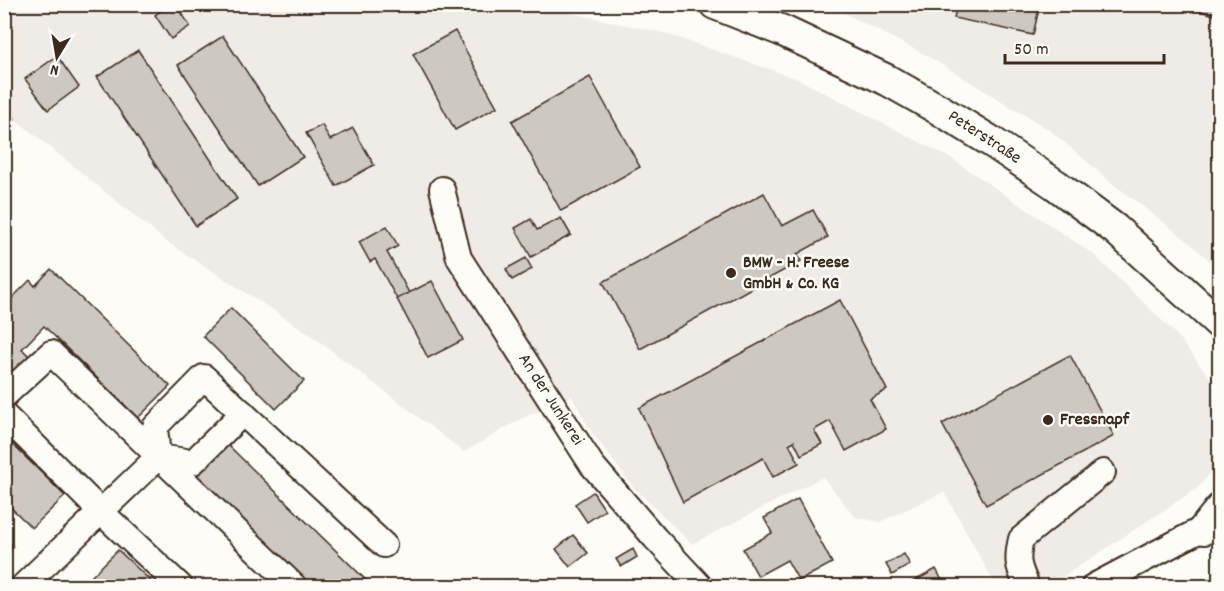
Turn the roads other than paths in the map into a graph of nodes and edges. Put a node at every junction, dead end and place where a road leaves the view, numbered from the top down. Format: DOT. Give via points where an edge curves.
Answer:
graph roads {
  1 [pos="715,4"];
  2 [pos="442,189"];
  3 [pos="1220,324"];
  4 [pos="4,396"];
  5 [pos="243,413"];
  6 [pos="4,415"];
  7 [pos="158,457"];
  8 [pos="1103,472"];
  9 [pos="100,511"];
  10 [pos="1214,519"];
  11 [pos="384,545"];
  12 [pos="23,586"];
  13 [pos="180,586"];
  14 [pos="294,586"];
  15 [pos="700,586"];
  16 [pos="1027,586"];
  17 [pos="1094,586"];
  1 -- 3 [label="main road, Peterstraße" via="887,80 992,142 1115,229"];
  2 -- 15 [label="street, An der Junkerei" via="459,258 592,465"];
  4 -- 7 [label="street" via="51,353"];
  5 -- 7 [label="street" via="193,462"];
  5 -- 7 [label="street" via="204,377 154,427"];
  5 -- 11 [label="street"];
  6 -- 9 [label="street"];
  7 -- 9 [label="street"];
  7 -- 14 [label="street"];
  8 -- 16 [label="street" via="1021,539 1017,557"];
  9 -- 12 [label="street"];
  9 -- 13 [label="street"];
  10 -- 17 [label="street"];
}
